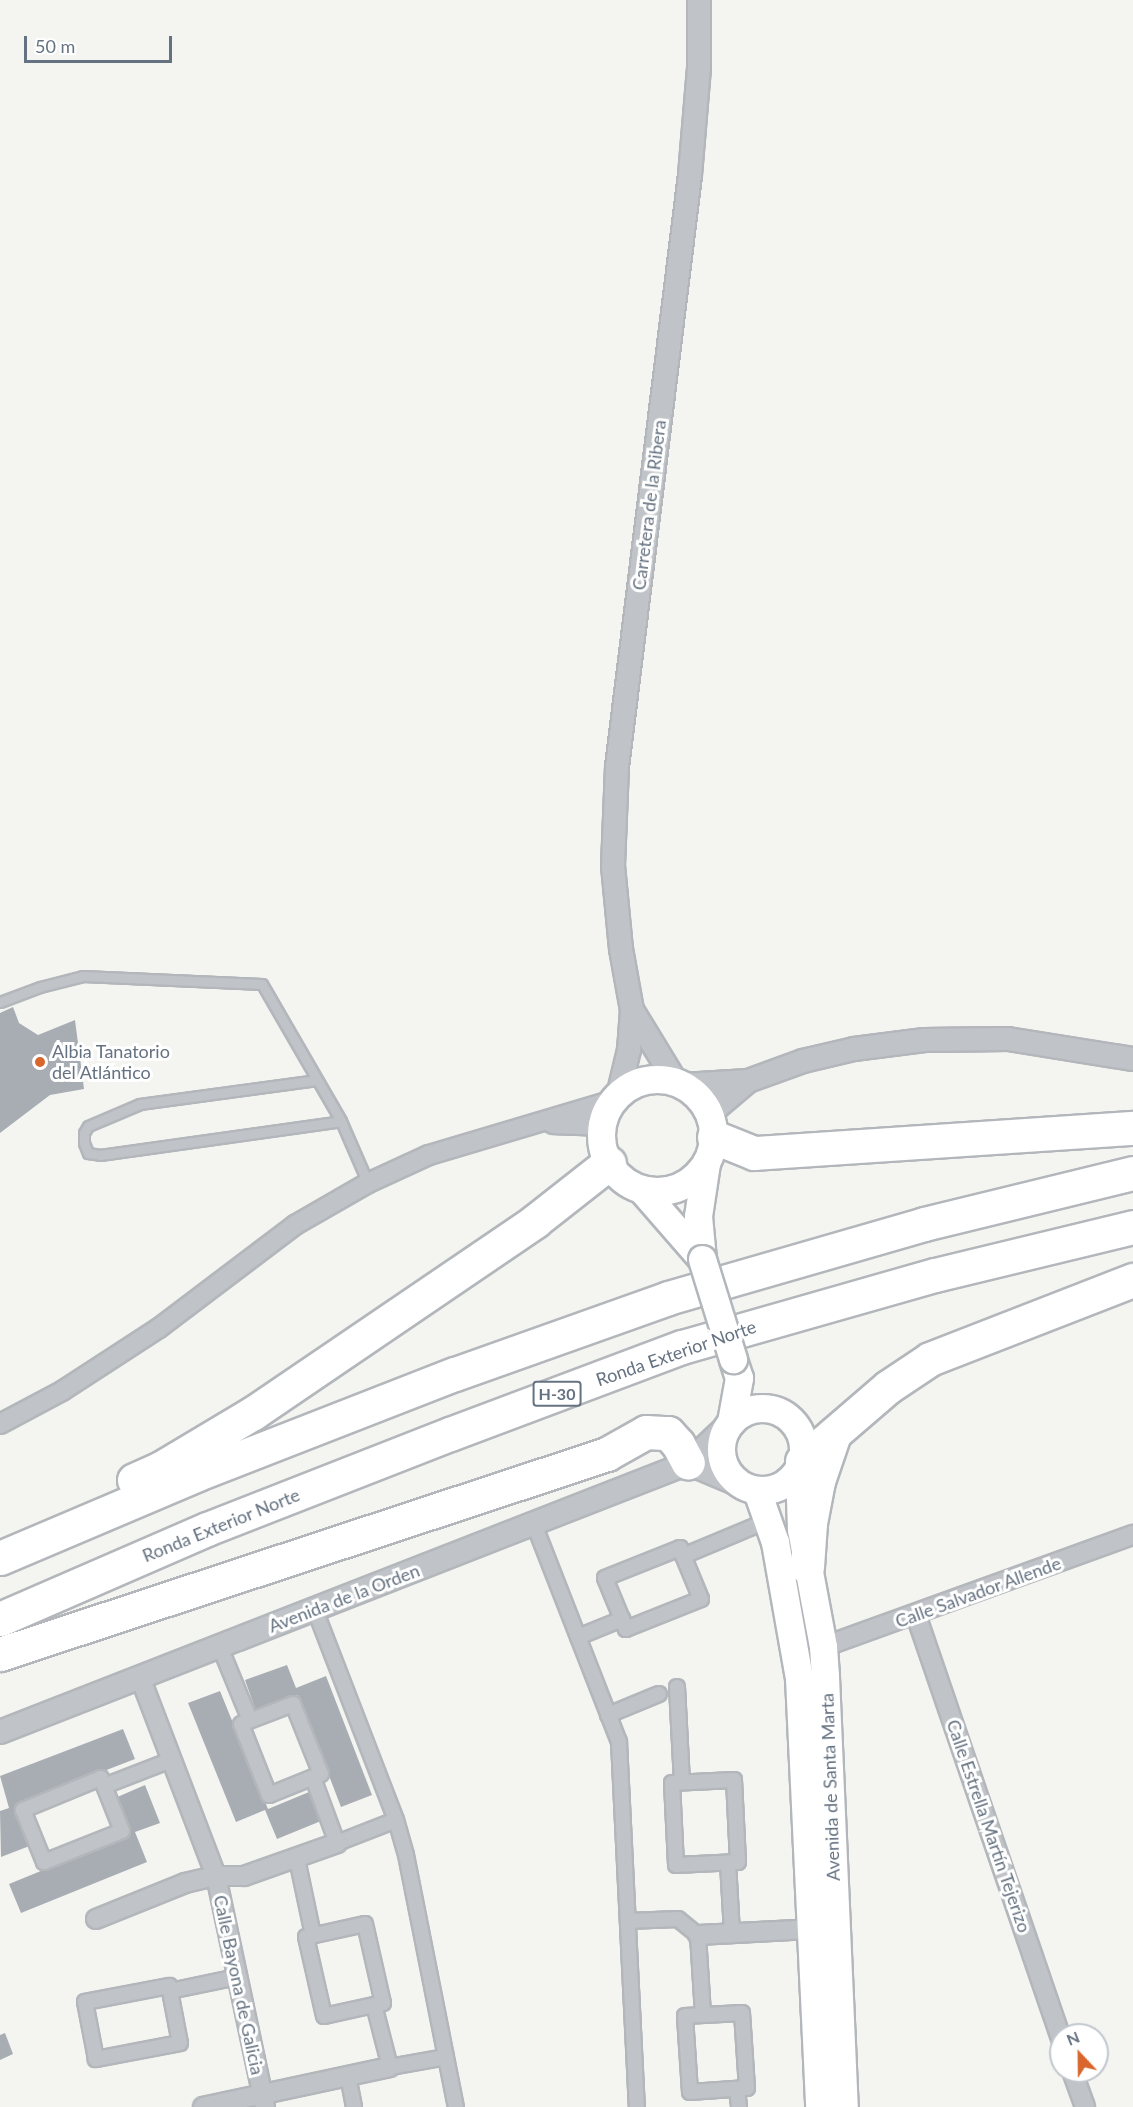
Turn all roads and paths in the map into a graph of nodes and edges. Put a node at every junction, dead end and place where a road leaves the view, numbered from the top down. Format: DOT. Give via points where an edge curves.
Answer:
graph roads {
  1 [pos="699,0"];
  2 [pos="0,1002"];
  3 [pos="632,1010"];
  4 [pos="1133,1059"];
  5 [pos="317,1080"];
  6 [pos="748,1081"];
  7 [pos="679,1084"];
  8 [pos="616,1098"];
  9 [pos="341,1122"];
  10 [pos="536,1124"];
  11 [pos="602,1126"];
  12 [pos="1133,1128"];
  13 [pos="710,1138"];
  14 [pos="609,1164"];
  15 [pos="1133,1173"];
  16 [pos="369,1183"];
  17 [pos="641,1188"];
  18 [pos="1133,1227"];
  19 [pos="702,1259"];
  20 [pos="1133,1281"];
  21 [pos="736,1369"];
  22 [pos="768,1408"];
  23 [pos="0,1424"];
  24 [pos="729,1425"];
  25 [pos="834,1434"];
  26 [pos="688,1463"];
  27 [pos="801,1465"];
  28 [pos="749,1488"];
  29 [pos="769,1520"];
  30 [pos="534,1524"];
  31 [pos="1133,1535"];
  32 [pos="0,1544"];
  33 [pos="683,1556"];
  34 [pos="0,1558"];
  35 [pos="807,1567"];
  36 [pos="315,1610"];
  37 [pos="916,1615"];
  38 [pos="0,1619"];
  39 [pos="622,1619"];
  40 [pos="578,1637"];
  41 [pos="220,1647"];
  42 [pos="823,1647"];
  43 [pos="0,1654"];
  44 [pos="140,1677"];
  45 [pos="677,1687"];
  46 [pos="658,1694"];
  47 [pos="608,1715"];
  48 [pos="250,1720"];
  49 [pos="0,1732"];
  50 [pos="171,1760"];
  51 [pos="313,1778"];
  52 [pos="682,1782"];
  53 [pos="104,1786"];
  54 [pos="396,1820"];
  55 [pos="337,1843"];
  56 [pos="297,1859"];
  57 [pos="728,1863"];
  58 [pos="216,1876"];
  59 [pos="96,1919"];
  60 [pos="628,1921"];
  61 [pos="811,1929"];
  62 [pos="732,1933"];
  63 [pos="313,1935"];
  64 [pos="698,1935"];
  65 [pos="237,1977"];
  66 [pos="170,1992"];
  67 [pos="374,2005"];
  68 [pos="703,2015"];
  69 [pos="1056,2023"];
  70 [pos="446,2057"];
  71 [pos="390,2067"];
  72 [pos="348,2076"];
  73 [pos="1076,2083"];
  74 [pos="737,2090"];
  75 [pos="264,2101"];
  76 [pos="202,2107"];
  77 [pos="354,2107"];
  78 [pos="456,2107"];
  79 [pos="638,2107"];
  80 [pos="739,2107"];
  81 [pos="819,2107"];
  82 [pos="844,2107"];
  83 [pos="1085,2107"];
  1 -- 3 [label="street, Carretera de la Ribera" via="699,68 690,175 617,767 613,866"];
  2 -- 5 [label="lane" via="83,976 262,984"];
  3 -- 7 [label="street"];
  3 -- 8 [label="street" via="628,1050"];
  4 -- 6 [label="street" via="1008,1039 924,1040 854,1049"];
  5 -- 9 [label="lane"];
  5 -- 9 [label="lane" via="140,1104 88,1125 84,1143 88,1153 100,1155"];
  6 -- 7 [label="street"];
  6 -- 13 [label="street"];
  7 -- 8 [label="main road" via="661,1079 646,1081 631,1086"];
  7 -- 13 [label="main road" via="701,1100"];
  8 -- 10 [label="street"];
  8 -- 11 [label="main road" via="607,1109"];
  9 -- 16 [label="lane"];
  10 -- 11 [label="street"];
  10 -- 16 [label="street" via="429,1155"];
  11 -- 14 [label="main road" via="603,1152"];
  12 -- 13 [label="highway" via="754,1153"];
  13 -- 17 [label="main road" via="694,1177 678,1187 660,1191"];
  13 -- 19 [label="main road" via="698,1216"];
  14 -- 17 [label="main road" via="628,1183"];
  14 -- 32 [label="highway" via="535,1221 253,1413 160,1468"];
  15 -- 34 [label="highway" via="924,1224 668,1298 432,1383 198,1474"];
  16 -- 23 [label="street" via="296,1225 149,1335 62,1391"];
  17 -- 19 [label="main road"];
  18 -- 38 [label="highway, Ronda Exterior Norte / H-30" via="935,1275 682,1347 207,1529"];
  19 -- 21 [label="main road, bridge"];
  20 -- 25 [label="highway" via="930,1359 888,1387"];
  21 -- 22 [label="main road"];
  21 -- 24 [label="main road"];
  22 -- 24 [label="main road" via="750,1409"];
  22 -- 27 [label="main road" via="785,1414 797,1426 804,1443"];
  24 -- 26 [label="street, Avenida de la Orden"];
  24 -- 28 [label="main road" via="721,1441 721,1456 727,1473"];
  25 -- 27 [label="highway"];
  25 -- 35 [label="highway" via="818,1481"];
  26 -- 28 [label="street"];
  26 -- 30 [label="street, Avenida de la Orden"];
  26 -- 43 [label="highway" via="668,1433 646,1432 608,1454"];
  27 -- 28 [label="main road" via="788,1482 774,1490"];
  27 -- 35 [label="main road, Avenida de Santa Marta" via="801,1529"];
  28 -- 29 [label="main road, Avenida de Santa Marta"];
  29 -- 33 [label="street"];
  29 -- 61 [label="main road, Avenida de Santa Marta" via="799,1678"];
  30 -- 36 [label="street, Avenida de la Orden"];
  30 -- 40 [label="street"];
  31 -- 37 [label="street, Calle Salvador Allende"];
  33 -- 39 [label="street" via="680,1548 606,1578"];
  33 -- 39 [label="street" via="701,1599 626,1629"];
  35 -- 42 [label="main road, Avenida de Santa Marta"];
  36 -- 41 [label="street, Avenida de la Orden"];
  36 -- 54 [label="street"];
  37 -- 42 [label="street, Calle Salvador Allende"];
  37 -- 69 [label="street, Calle Estrella Martín Tejerizo"];
  39 -- 40 [label="street"];
  40 -- 47 [label="street"];
  41 -- 44 [label="street, Avenida de la Orden"];
  41 -- 48 [label="street"];
  42 -- 82 [label="main road, Avenida de Santa Marta"];
  44 -- 49 [label="street, Avenida de la Orden"];
  44 -- 50 [label="street, Calle Bayona de Galicia"];
  45 -- 52 [label="street"];
  46 -- 47 [label="street"];
  47 -- 60 [label="street" via="619,1742"];
  48 -- 51 [label="street" via="293,1704 321,1774"];
  48 -- 51 [label="street" via="241,1724 269,1795"];
  50 -- 53 [label="street"];
  50 -- 58 [label="street, Calle Bayona de Galicia"];
  51 -- 55 [label="street"];
  52 -- 57 [label="street" via="672,1783 676,1865"];
  52 -- 57 [label="street" via="734,1780 738,1862"];
  53 -- 53 [label="street" via="101,1779 23,1810 44,1862 122,1831"];
  54 -- 55 [label="street"];
  54 -- 70 [label="street"];
  55 -- 56 [label="street, Calle Bayona de Galicia"];
  56 -- 58 [label="street, Calle Bayona de Galicia" via="244,1876"];
  56 -- 63 [label="street"];
  57 -- 62 [label="street"];
  58 -- 59 [label="street, Calle Bayona de Galicia" via="185,1883"];
  58 -- 65 [label="street, Calle Bayona de Galicia"];
  60 -- 64 [label="street" via="678,1919"];
  60 -- 79 [label="street"];
  61 -- 62 [label="street"];
  61 -- 81 [label="main road, Avenida de Santa Marta"];
  62 -- 64 [label="street"];
  63 -- 67 [label="street" via="306,1937 324,2016"];
  63 -- 67 [label="street" via="365,1924 382,2003"];
  64 -- 68 [label="street"];
  65 -- 66 [label="street"];
  65 -- 75 [label="street, Calle Bayona de Galicia"];
  66 -- 66 [label="street" via="169,1986 85,2002 96,2059 180,2043"];
  67 -- 71 [label="street"];
  68 -- 74 [label="street" via="742,2013 747,2088"];
  68 -- 74 [label="street" via="685,2016 690,2092"];
  70 -- 71 [label="street"];
  70 -- 78 [label="street"];
  71 -- 72 [label="street, Calle Bayona de Galicia"];
  72 -- 75 [label="street, Calle Bayona de Galicia"];
  72 -- 77 [label="street"];
  73 -- 83 [label="street"];
  74 -- 80 [label="street"];
  75 -- 76 [label="street, Calle Bayona de Galicia"];
}
